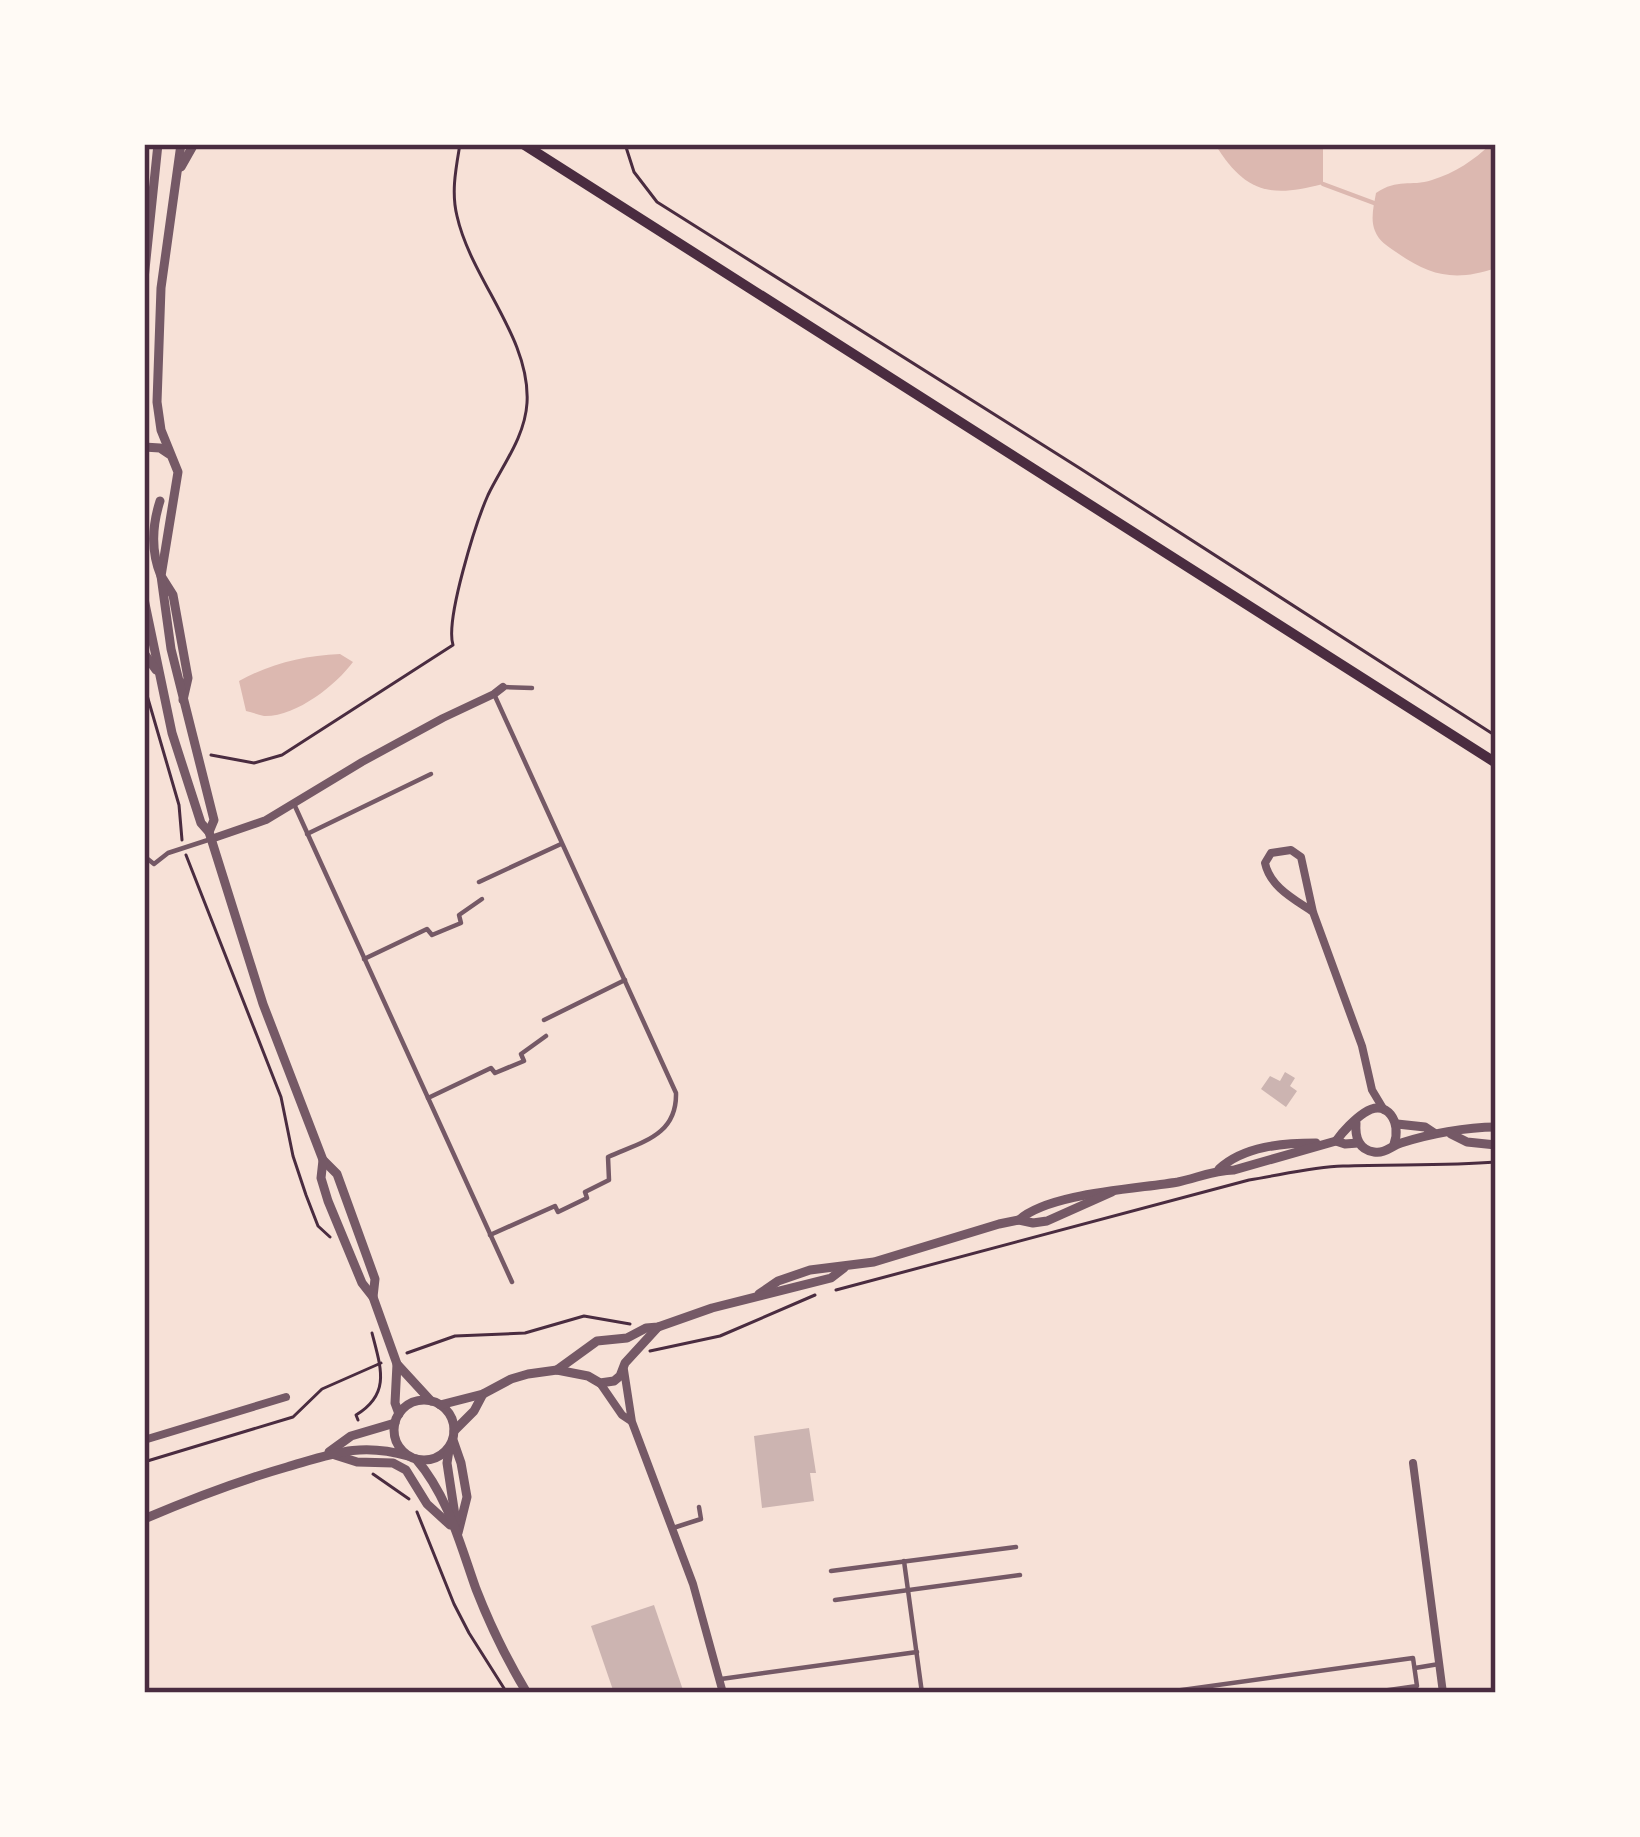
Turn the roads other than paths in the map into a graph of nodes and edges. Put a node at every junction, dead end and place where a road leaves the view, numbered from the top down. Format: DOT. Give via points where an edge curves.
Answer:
graph roads {
  1 [pos="158,144"];
  2 [pos="182,144"];
  3 [pos="194,144"];
  4 [pos="523,144"];
  5 [pos="175,177"];
  6 [pos="144,279"];
  7 [pos="144,447"];
  8 [pos="169,454"];
  9 [pos="173,490"];
  10 [pos="160,501"];
  11 [pos="144,502"];
  12 [pos="161,576"];
  13 [pos="144,599"];
  14 [pos="144,652"];
  15 [pos="159,674"];
  16 [pos="503,687"];
  17 [pos="532,688"];
  18 [pos="494,694"];
  19 [pos="1496,764"];
  20 [pos="430,774"];
  21 [pos="294,805"];
  22 [pos="308,834"];
  23 [pos="210,836"];
  24 [pos="563,843"];
  25 [pos="144,856"];
  26 [pos="479,881"];
  27 [pos="482,899"];
  28 [pos="1312,912"];
  29 [pos="364,958"];
  30 [pos="626,980"];
  31 [pos="544,1021"];
  32 [pos="546,1036"];
  33 [pos="1372,1090"];
  34 [pos="428,1098"];
  35 [pos="1384,1111"];
  36 [pos="1365,1112"];
  37 [pos="1356,1123"];
  38 [pos="1397,1124"];
  39 [pos="1496,1127"];
  40 [pos="1434,1133"];
  41 [pos="1451,1133"];
  42 [pos="1336,1141"];
  43 [pos="1358,1143"];
  44 [pos="1394,1144"];
  45 [pos="1496,1145"];
  46 [pos="323,1160"];
  47 [pos="490,1235"];
  48 [pos="512,1282"];
  49 [pos="373,1297"];
  50 [pos="658,1327"];
  51 [pos="611,1341"];
  52 [pos="586,1350"];
  53 [pos="397,1364"];
  54 [pos="625,1367"];
  55 [pos="557,1370"];
  56 [pos="588,1376"];
  57 [pos="600,1383"];
  58 [pos="483,1394"];
  59 [pos="286,1397"];
  60 [pos="436,1403"];
  61 [pos="397,1419"];
  62 [pos="632,1422"];
  63 [pos="452,1439"];
  64 [pos="144,1440"];
  65 [pos="328,1453"];
  66 [pos="412,1457"];
  67 [pos="1413,1463"];
  68 [pos="699,1508"];
  69 [pos="144,1520"];
  70 [pos="673,1528"];
  71 [pos="458,1533"];
  72 [pos="1016,1546"];
  73 [pos="904,1561"];
  74 [pos="831,1571"];
  75 [pos="1020,1575"];
  76 [pos="908,1590"];
  77 [pos="835,1600"];
  78 [pos="916,1652"];
  79 [pos="1439,1664"];
  80 [pos="1415,1668"];
  81 [pos="721,1679"];
  82 [pos="527,1693"];
  83 [pos="723,1693"];
  84 [pos="922,1693"];
  85 [pos="1160,1693"];
  86 [pos="1368,1693"];
  87 [pos="1443,1693"];
  1 -- 6 [label="street"];
  2 -- 5 [label="street"];
  3 -- 5 [label="street"];
  4 -- 19 [label="main road"];
  5 -- 8 [label="street" via="157,402"];
  7 -- 8 [label="street"];
  8 -- 9 [label="street" via="178,472"];
  9 -- 10 [label="street"];
  9 -- 12 [label="street"];
  10 -- 11 [label="street"];
  10 -- 12 [label="street" via="153,533"];
  12 -- 23 [label="street" via="214,820"];
  13 -- 15 [label="street"];
  14 -- 15 [label="street"];
  15 -- 23 [label="street"];
  16 -- 17 [label="lane"];
  16 -- 18 [label="street"];
  18 -- 21 [label="street"];
  18 -- 24 [label="lane"];
  20 -- 22 [label="lane"];
  21 -- 22 [label="lane"];
  21 -- 23 [label="street"];
  22 -- 29 [label="lane"];
  23 -- 25 [label="lane" via="154,864"];
  23 -- 46 [label="street"];
  24 -- 26 [label="lane"];
  24 -- 30 [label="lane"];
  27 -- 29 [label="lane" via="459,915 461,923"];
  28 -- 28 [label="street" via="1301,857 1271,853 1265,863 1276,886"];
  28 -- 33 [label="street"];
  29 -- 34 [label="lane"];
  30 -- 31 [label="lane"];
  30 -- 47 [label="lane" via="676,1093 670,1124 608,1157 609,1180 587,1198"];
  32 -- 34 [label="lane" via="521,1054 524,1060"];
  33 -- 35 [label="street"];
  33 -- 36 [label="street"];
  34 -- 47 [label="lane"];
  35 -- 36 [label="street"];
  35 -- 38 [label="street"];
  36 -- 37 [label="street"];
  37 -- 42 [label="street"];
  37 -- 43 [label="street"];
  38 -- 40 [label="street"];
  38 -- 44 [label="street"];
  39 -- 41 [label="street"];
  40 -- 41 [label="street"];
  40 -- 44 [label="street"];
  41 -- 45 [label="street"];
  42 -- 43 [label="street"];
  42 -- 50 [label="street" via="1257,1150 1182,1181 1094,1193 897,1256 793,1275"];
  43 -- 44 [label="street" via="1376,1153"];
  46 -- 49 [label="street" via="328,1201"];
  46 -- 49 [label="street" via="337,1174 375,1279"];
  47 -- 48 [label="lane"];
  49 -- 53 [label="street"];
  50 -- 51 [label="street"];
  50 -- 54 [label="street"];
  51 -- 52 [label="street"];
  51 -- 54 [label="street"];
  52 -- 55 [label="street"];
  52 -- 56 [label="street"];
  53 -- 60 [label="street"];
  53 -- 61 [label="street"];
  54 -- 57 [label="street"];
  54 -- 62 [label="street"];
  55 -- 56 [label="street"];
  55 -- 58 [label="street"];
  56 -- 57 [label="street"];
  57 -- 62 [label="street"];
  58 -- 60 [label="street"];
  58 -- 63 [label="street"];
  59 -- 64 [label="street"];
  60 -- 61 [label="street" via="413,1402"];
  60 -- 63 [label="street" via="452,1419"];
  61 -- 65 [label="street"];
  61 -- 66 [label="street" via="396,1442"];
  62 -- 70 [label="street"];
  63 -- 66 [label="street" via="434,1459"];
  63 -- 71 [label="street" via="447,1462"];
  65 -- 66 [label="street" via="383,1449"];
  65 -- 69 [label="street"];
  65 -- 71 [label="street" via="406,1470"];
  66 -- 71 [label="street"];
  67 -- 79 [label="street"];
  68 -- 70 [label="lane" via="701,1519"];
  70 -- 81 [label="street"];
  71 -- 82 [label="street"];
  72 -- 73 [label="lane"];
  73 -- 74 [label="lane"];
  73 -- 76 [label="lane"];
  75 -- 76 [label="lane"];
  76 -- 77 [label="lane"];
  76 -- 78 [label="lane"];
  78 -- 81 [label="lane"];
  78 -- 84 [label="lane"];
  79 -- 80 [label="lane"];
  79 -- 87 [label="street"];
  80 -- 85 [label="lane" via="1413,1658"];
  80 -- 86 [label="lane" via="1418,1686"];
  81 -- 83 [label="street"];
}
